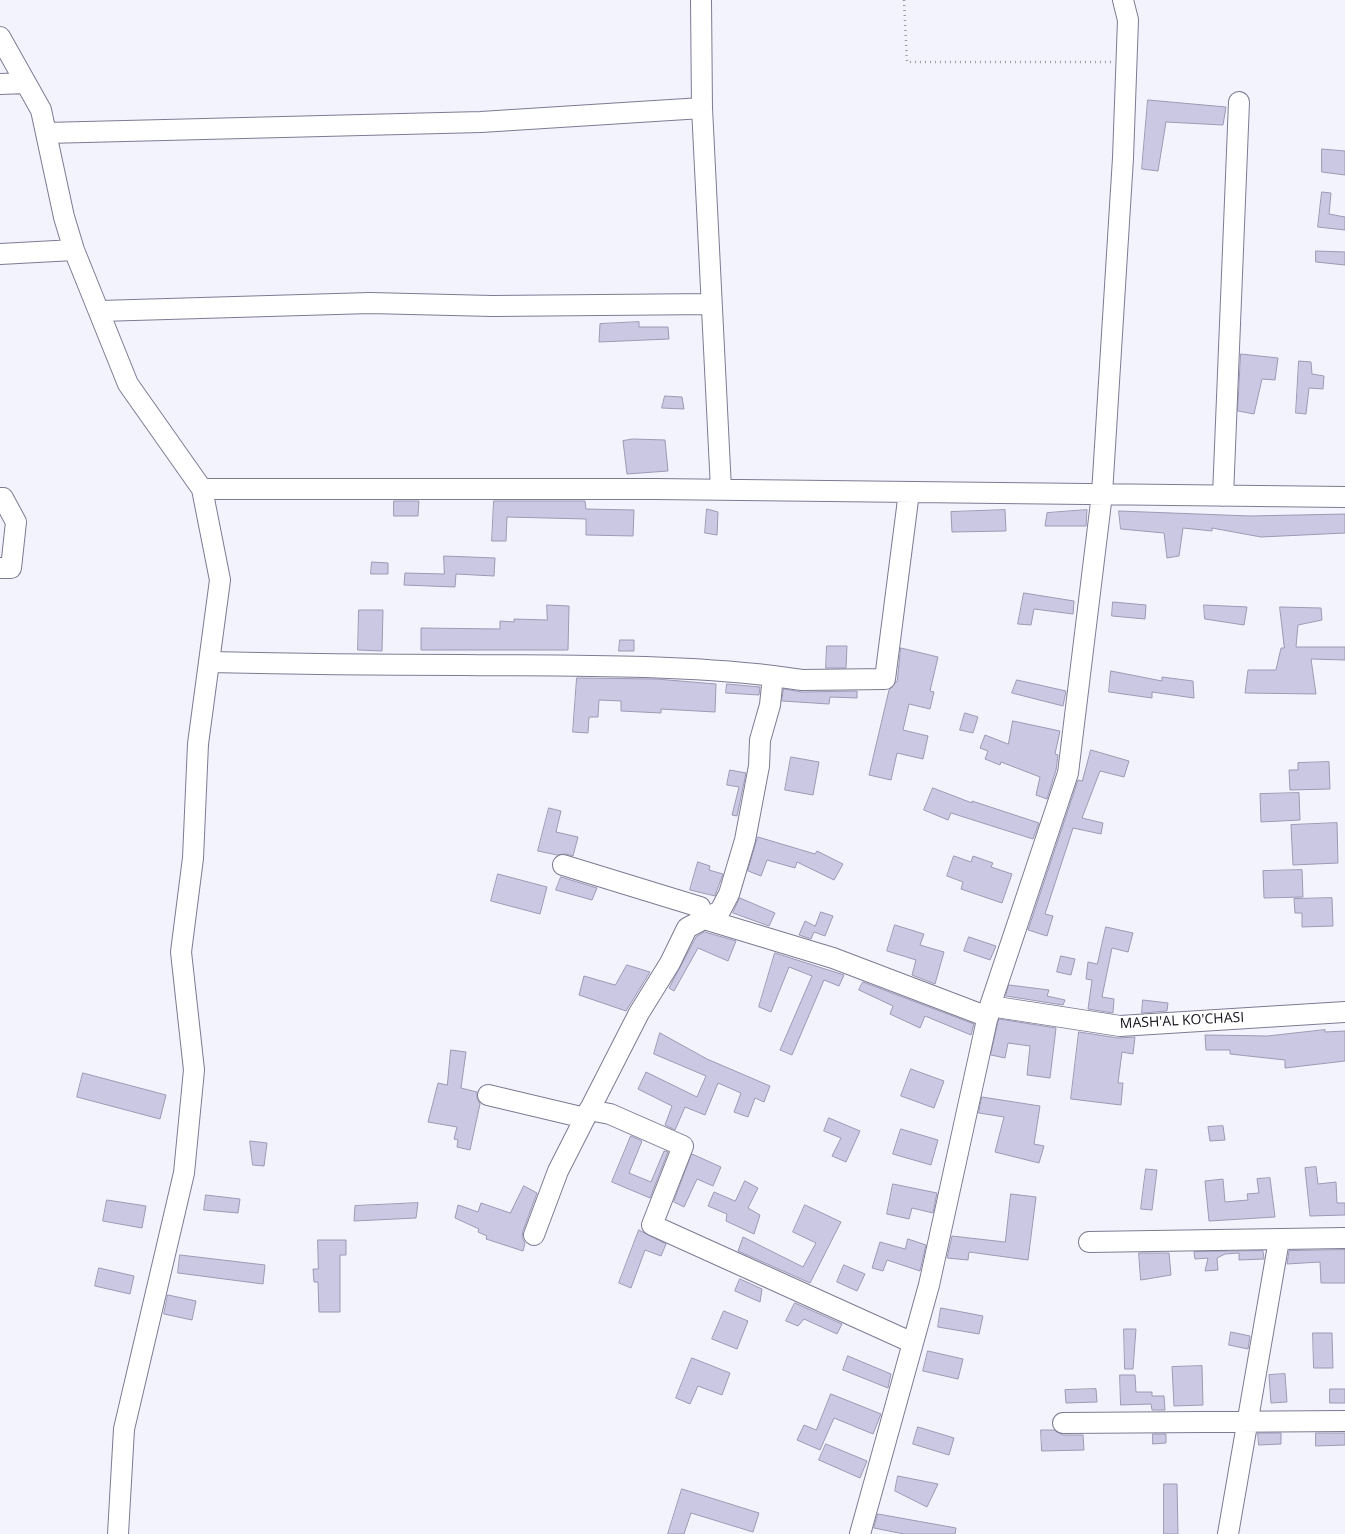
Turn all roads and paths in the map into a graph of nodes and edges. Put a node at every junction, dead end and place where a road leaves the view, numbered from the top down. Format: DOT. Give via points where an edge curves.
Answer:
graph roads {
  1 [pos="701,0"];
  2 [pos="904,0"];
  3 [pos="1123,0"];
  4 [pos="0,36"];
  5 [pos="1126,62"];
  6 [pos="26,83"];
  7 [pos="0,84"];
  8 [pos="1239,102"];
  9 [pos="702,108"];
  10 [pos="46,133"];
  11 [pos="74,250"];
  12 [pos="0,254"];
  13 [pos="711,304"];
  14 [pos="100,311"];
  15 [pos="202,489"];
  16 [pos="721,490"];
  17 [pos="909,492"];
  18 [pos="1102,494"];
  19 [pos="1223,496"];
  20 [pos="1345,497"];
  21 [pos="0,498"];
  22 [pos="0,568"];
  23 [pos="209,662"];
  24 [pos="773,676"];
  25 [pos="563,865"];
  26 [pos="704,919"];
  27 [pos="989,1011"];
  28 [pos="1345,1012"];
  29 [pos="488,1095"];
  30 [pos="587,1114"];
  31 [pos="534,1235"];
  32 [pos="1345,1238"];
  33 [pos="1279,1240"];
  34 [pos="1089,1242"];
  35 [pos="913,1343"];
  36 [pos="1248,1421"];
  37 [pos="1345,1421"];
  38 [pos="1063,1423"];
  39 [pos="118,1534"];
  40 [pos="860,1534"];
  41 [pos="1228,1534"];
  1 -- 9 [label="street"];
  2 -- 5 [label="path" via="906,62"];
  3 -- 5 [label="street" via="1128,20"];
  4 -- 6 [label="street"];
  5 -- 18 [label="street"];
  6 -- 7 [label="street"];
  6 -- 10 [label="street" via="41,110"];
  8 -- 19 [label="street"];
  9 -- 10 [label="street" via="481,122"];
  9 -- 13 [label="street"];
  10 -- 11 [label="street"];
  11 -- 12 [label="street"];
  11 -- 14 [label="street"];
  13 -- 14 [label="street" via="492,306 370,303"];
  13 -- 16 [label="street"];
  14 -- 15 [label="street" via="128,384"];
  15 -- 16 [label="street"];
  15 -- 23 [label="street" via="220,580"];
  16 -- 17 [label="street"];
  17 -- 18 [label="street"];
  17 -- 24 [label="street" via="885,679 802,680"];
  18 -- 19 [label="street"];
  18 -- 27 [label="street" via="1068,773"];
  19 -- 20 [label="street"];
  21 -- 22 [label="street" via="16,522 11,568"];
  23 -- 24 [label="street" via="547,664"];
  23 -- 39 [label="street" via="198,744 193,858 181,952 194,1070 186,1154 124,1428"];
  24 -- 26 [label="street" via="745,840 729,894 720,911"];
  25 -- 26 [label="street" via="700,907"];
  26 -- 27 [label="street, MASH'AL KO'CHASI" via="833,958"];
  26 -- 30 [label="street" via="687,928"];
  27 -- 28 [label="street, MASH'AL KO'CHASI" via="1120,1026"];
  27 -- 35 [label="street" via="929,1285"];
  29 -- 30 [label="street"];
  30 -- 31 [label="street" via="558,1171"];
  30 -- 35 [label="street" via="610,1114 683,1146 652,1225"];
  32 -- 33 [label="street"];
  33 -- 34 [label="street"];
  33 -- 36 [label="street"];
  35 -- 40 [label="street"];
  36 -- 37 [label="street"];
  36 -- 38 [label="street"];
  36 -- 41 [label="street"];
}
